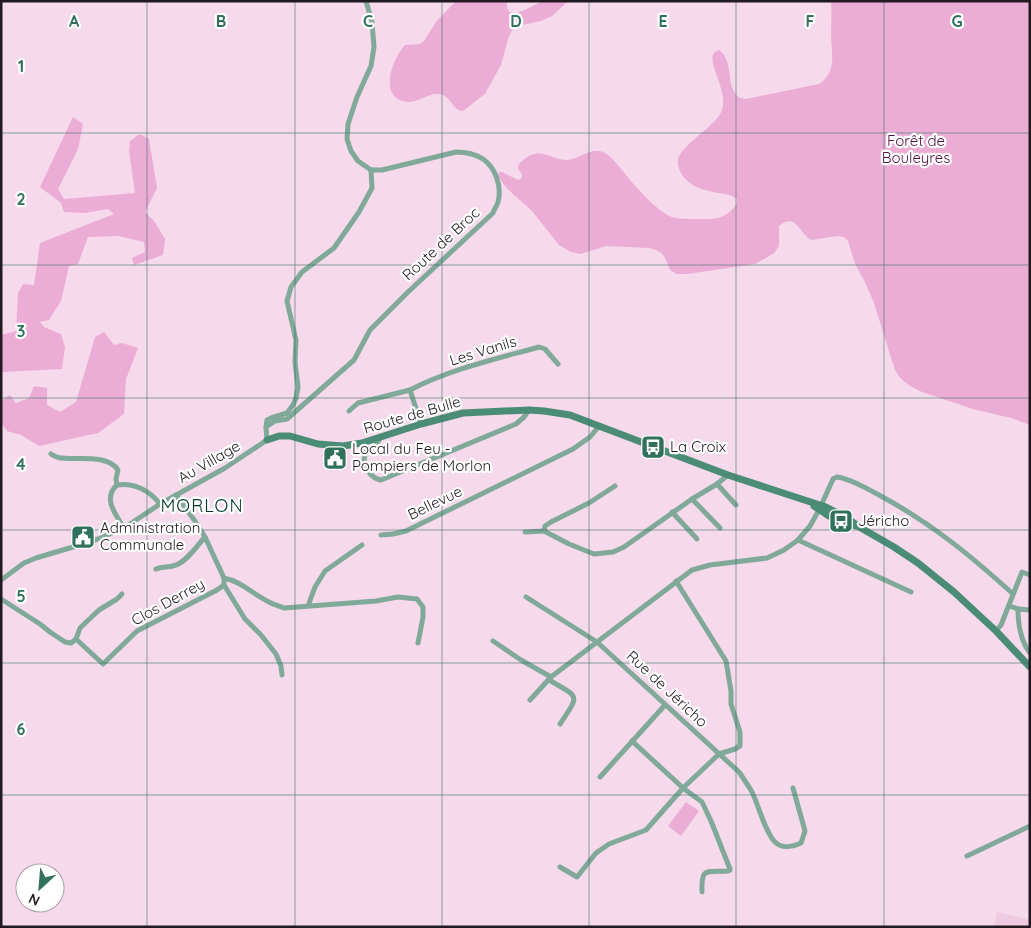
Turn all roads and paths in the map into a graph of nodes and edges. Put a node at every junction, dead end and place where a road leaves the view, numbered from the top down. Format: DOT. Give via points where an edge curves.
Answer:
graph roads {
  1 [pos="366,1"];
  2 [pos="370,170"];
  3 [pos="558,364"];
  4 [pos="410,390"];
  5 [pos="349,410"];
  6 [pos="529,410"];
  7 [pos="421,424"];
  8 [pos="599,426"];
  9 [pos="266,427"];
  10 [pos="380,437"];
  11 [pos="267,440"];
  12 [pos="51,454"];
  13 [pos="728,475"];
  14 [pos="717,484"];
  15 [pos="117,485"];
  16 [pos="615,486"];
  17 [pos="176,495"];
  18 [pos="692,498"];
  19 [pos="160,504"];
  20 [pos="736,505"];
  21 [pos="820,508"];
  22 [pos="672,512"];
  23 [pos="124,528"];
  24 [pos="720,528"];
  25 [pos="544,531"];
  26 [pos="525,532"];
  27 [pos="381,535"];
  28 [pos="205,537"];
  29 [pos="697,539"];
  30 [pos="798,540"];
  31 [pos="362,545"];
  32 [pos="156,569"];
  33 [pos="1030,575"];
  34 [pos="1,580"];
  35 [pos="676,581"];
  36 [pos="224,582"];
  37 [pos="911,592"];
  38 [pos="122,594"];
  39 [pos="1013,594"];
  40 [pos="526,597"];
  41 [pos="1,599"];
  42 [pos="308,606"];
  43 [pos="1009,606"];
  44 [pos="1018,609"];
  45 [pos="1030,610"];
  46 [pos="996,631"];
  47 [pos="76,639"];
  48 [pos="493,641"];
  49 [pos="597,642"];
  50 [pos="418,643"];
  51 [pos="1030,653"];
  52 [pos="1030,667"];
  53 [pos="282,675"];
  54 [pos="550,678"];
  55 [pos="530,700"];
  56 [pos="665,704"];
  57 [pos="560,724"];
  58 [pos="632,741"];
  59 [pos="719,754"];
  60 [pos="600,777"];
  61 [pos="683,788"];
  62 [pos="793,788"];
  63 [pos="1030,826"];
  64 [pos="967,856"];
  65 [pos="560,867"];
  66 [pos="702,892"];
  1 -- 2 [label="street" via="374,47 371,66 348,124 347,139 358,162"];
  2 -- 9 [label="street" via="372,188 359,212 334,248 302,272 291,287 287,301 296,340 298,387 290,410 267,420"];
  2 -- 9 [label="street, Route de Broc" via="467,152 483,159 492,168 498,181 498,202 492,213 370,330 354,360 287,418"];
  3 -- 4 [label="street, Les Vanils" via="545,349 539,347 470,366"];
  4 -- 5 [label="street, Les Vanils" via="358,403"];
  4 -- 7 [label="street"];
  6 -- 7 [label="street, Route de Bulle" via="463,413"];
  6 -- 8 [label="street, Route de Bulle" via="570,415"];
  6 -- 10 [label="street" via="516,424 381,480 368,472 364,461 366,452 376,445"];
  7 -- 10 [label="street, Route de Bulle"];
  8 -- 13 [label="street, Route de Bulle"];
  8 -- 27 [label="street, Bellevue" via="590,437 572,449 406,531"];
  9 -- 11 [label="street"];
  10 -- 11 [label="street, Route de Bulle" via="343,446 318,444 290,436"];
  11 -- 17 [label="street, Au Village"];
  12 -- 15 [label="street" via="112,463 118,470"];
  13 -- 14 [label="street"];
  13 -- 21 [label="street, Route de Bulle"];
  14 -- 18 [label="street"];
  14 -- 20 [label="street"];
  15 -- 19 [label="street" via="139,487"];
  15 -- 23 [label="street" via="110,493 110,502"];
  16 -- 25 [label="street" via="551,522"];
  17 -- 19 [label="street, Au Village"];
  17 -- 28 [label="street"];
  18 -- 22 [label="street"];
  18 -- 24 [label="street"];
  19 -- 23 [label="street, Au Village"];
  21 -- 30 [label="street"];
  21 -- 39 [label="street" via="833,479 842,478 924,521 972,557"];
  21 -- 46 [label="street, Route de Bulle" via="845,516 918,563"];
  22 -- 25 [label="street" via="613,552 594,554"];
  22 -- 29 [label="street"];
  23 -- 34 [label="street, Au Village" via="36,558"];
  25 -- 26 [label="street"];
  28 -- 32 [label="street" via="177,565"];
  28 -- 36 [label="street"];
  30 -- 35 [label="street" via="766,558 710,565 692,570"];
  30 -- 37 [label="street"];
  31 -- 42 [label="street" via="325,571"];
  33 -- 39 [label="street" via="1022,572"];
  35 -- 49 [label="street"];
  35 -- 59 [label="street" via="726,661 740,746"];
  36 -- 42 [label="street" via="229,579 284,608"];
  36 -- 47 [label="street, Clos Derrey" via="217,590 137,631 103,664"];
  36 -- 53 [label="street" via="245,619 276,654"];
  38 -- 47 [label="street, Clos Derrey" via="80,628"];
  39 -- 43 [label="street"];
  40 -- 49 [label="street, Rue de Jéricho"];
  41 -- 47 [label="street" via="65,642"];
  42 -- 50 [label="street" via="398,597 417,599 423,606"];
  43 -- 44 [label="street"];
  43 -- 46 [label="street"];
  44 -- 45 [label="street"];
  44 -- 51 [label="street" via="1022,639"];
  46 -- 52 [label="street, Route de Bulle"];
  48 -- 54 [label="street"];
  49 -- 54 [label="street"];
  49 -- 56 [label="street, Rue de Jéricho"];
  54 -- 55 [label="street"];
  54 -- 57 [label="street" via="575,698"];
  56 -- 58 [label="street"];
  56 -- 59 [label="street, Rue de Jéricho"];
  58 -- 60 [label="street"];
  58 -- 61 [label="street"];
  59 -- 61 [label="street"];
  59 -- 62 [label="street, Rue de Jéricho" via="739,772 751,791 770,836 776,844 785,847 801,843 805,830"];
  61 -- 65 [label="street" via="646,830 596,852 577,877"];
  61 -- 66 [label="street" via="702,802 730,869 703,875"];
  63 -- 64 [label="street"];
}
